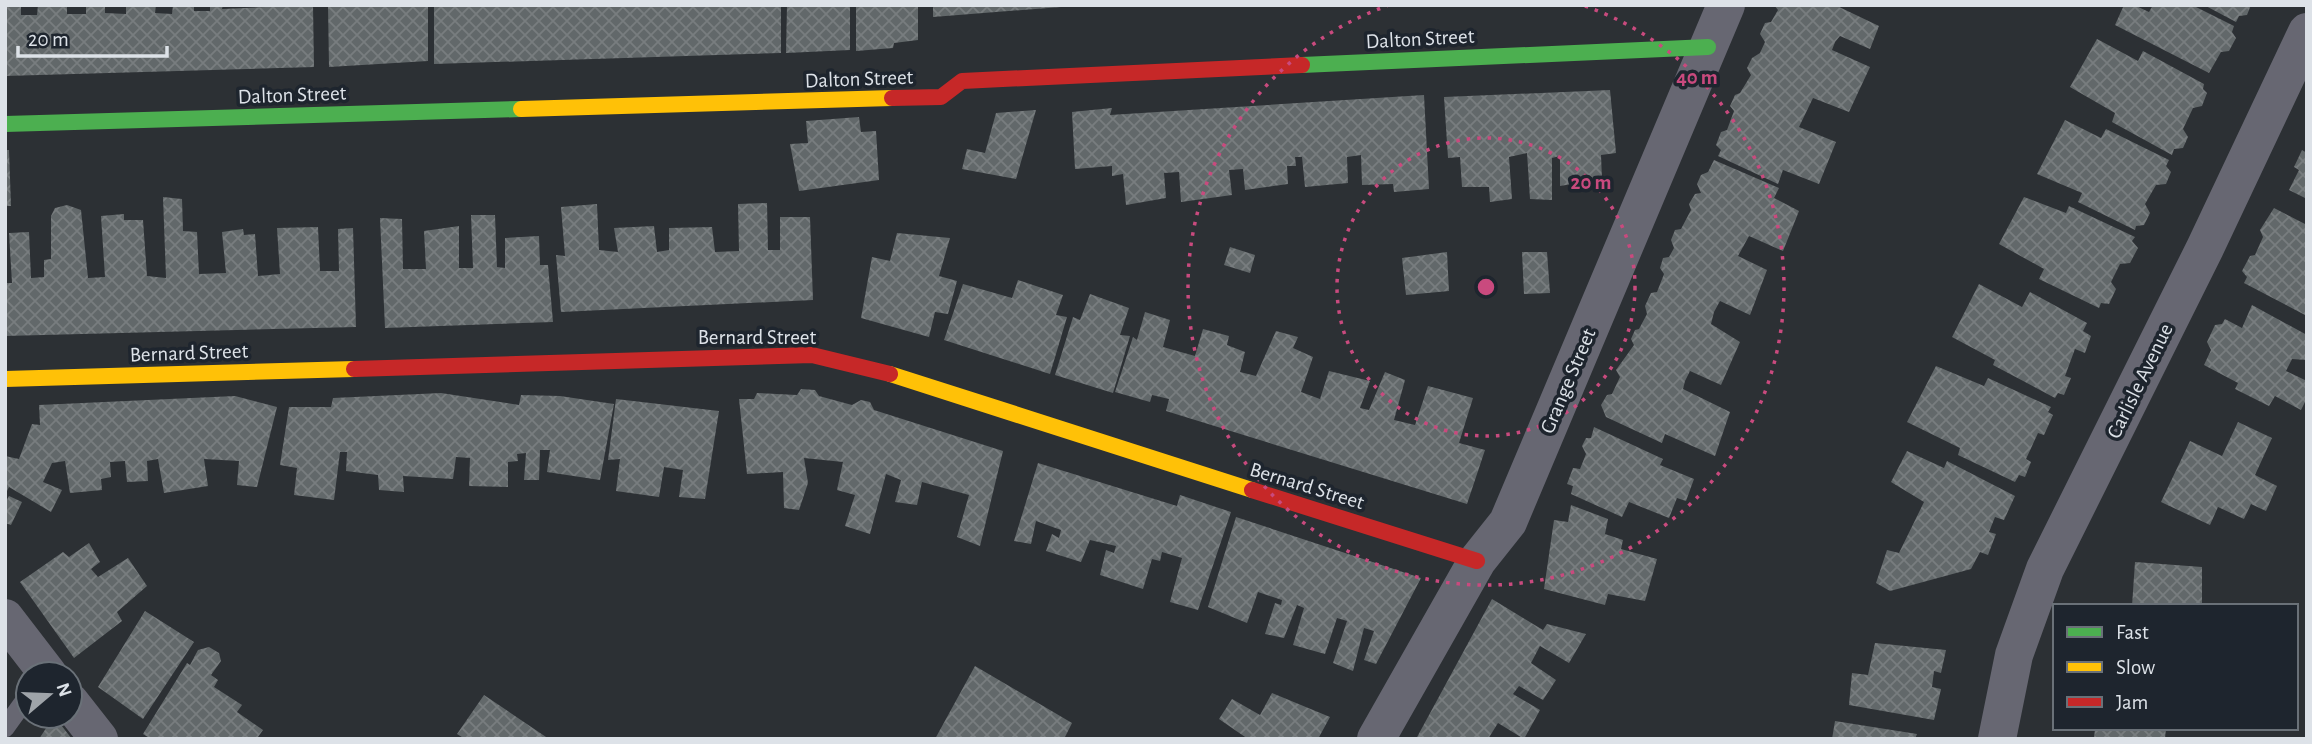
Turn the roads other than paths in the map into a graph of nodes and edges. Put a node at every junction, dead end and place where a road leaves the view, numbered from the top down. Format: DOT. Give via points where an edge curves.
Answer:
graph roads {
  1 [pos="1726,5"];
  2 [pos="2307,32"];
  3 [pos="1708,47"];
  4 [pos="5,124"];
  5 [pos="5,379"];
  6 [pos="1477,561"];
  7 [pos="5,618"];
  8 [pos="37,660"];
  9 [pos="84,720"];
  10 [pos="99,739"];
  11 [pos="1376,739"];
  12 [pos="1997,739"];
  1 -- 3 [label="street, Grange Street"];
  2 -- 12 [label="street, Carlisle Avenue" via="2045,569 2014,655"];
  3 -- 4 [label="street, Dalton Street" via="962,81 941,97"];
  3 -- 6 [label="street, Grange Street" via="1508,522"];
  5 -- 6 [label="street, Bernard Street" via="812,355 923,383"];
  6 -- 11 [label="street, Grange Street"];
  7 -- 8 [label="street"];
  9 -- 10 [label="street"];
}
